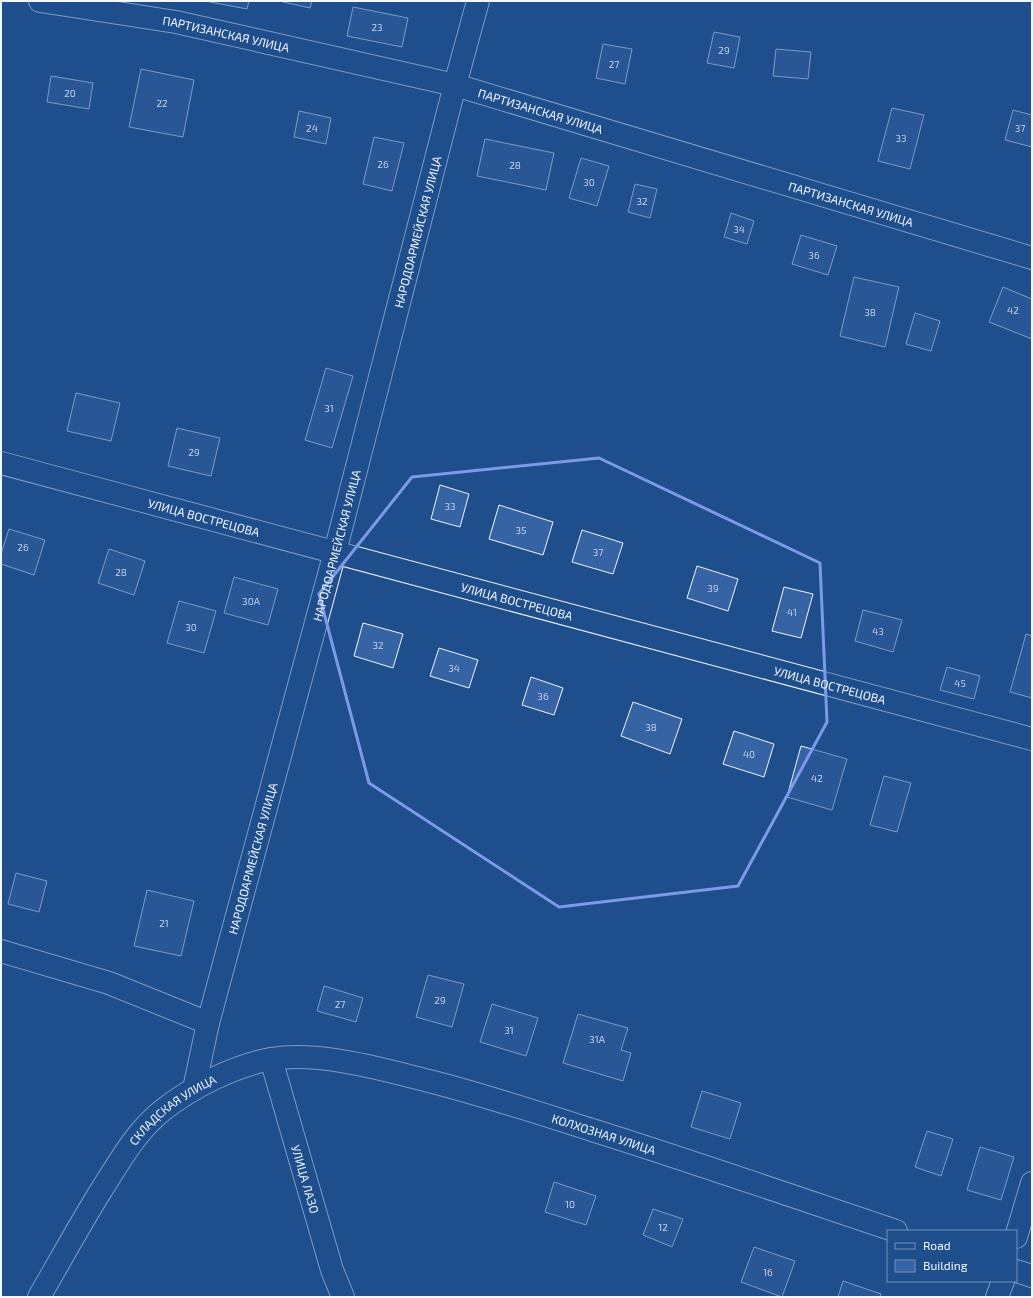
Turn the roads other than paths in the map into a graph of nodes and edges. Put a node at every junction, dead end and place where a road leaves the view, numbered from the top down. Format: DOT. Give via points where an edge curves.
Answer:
graph roads {
  1 [pos="40,1"];
  2 [pos="478,1"];
  3 [pos="455,85"];
  4 [pos="1032,258"];
  5 [pos="1,462"];
  6 [pos="335,552"];
  7 [pos="1032,739"];
  8 [pos="1,951"];
  9 [pos="208,1023"];
  10 [pos="306,1057"];
  11 [pos="271,1059"];
  12 [pos="194,1089"];
  13 [pos="1032,1183"];
  14 [pos="893,1230"];
  15 [pos="1017,1234"];
  16 [pos="1017,1271"];
  17 [pos="1032,1276"];
  18 [pos="1002,1282"];
  19 [pos="39,1297"];
  20 [pos="343,1297"];
  21 [pos="997,1297"];
  1 -- 3 [label="street, ПАРТИЗАНСКАЯ УЛИЦА" via="176,22"];
  2 -- 3 [label="street, НАРОДОАРМЕЙСКАЯ УЛИЦА"];
  3 -- 4 [label="street, ПАРТИЗАНСКАЯ УЛИЦА"];
  3 -- 6 [label="street, НАРОДОАРМЕЙСКАЯ УЛИЦА"];
  5 -- 6 [label="street, УЛИЦА ВОСТРЕЦОВА"];
  6 -- 7 [label="street, УЛИЦА ВОСТРЕЦОВА"];
  6 -- 9 [label="street, НАРОДОАРМЕЙСКАЯ УЛИЦА"];
  8 -- 9 [label="street" via="109,983"];
  9 -- 12 [label="street, НАРОДОАРМЕЙСКАЯ УЛИЦА"];
  10 -- 11 [label="street, СКЛАДСКАЯ УЛИЦА"];
  10 -- 14 [label="street, КОЛХОЗНАЯ УЛИЦА" via="387,1070 481,1095 656,1150"];
  11 -- 12 [label="street, СКЛАДСКАЯ УЛИЦА" via="214,1077"];
  11 -- 20 [label="street, УЛИЦА ЛАЗО" via="332,1270"];
  12 -- 19 [label="street, СКЛАДСКАЯ УЛИЦА" via="163,1110 126,1150"];
  13 -- 15 [label="street"];
  16 -- 17 [label="street"];
  18 -- 21 [label="street"];
}
